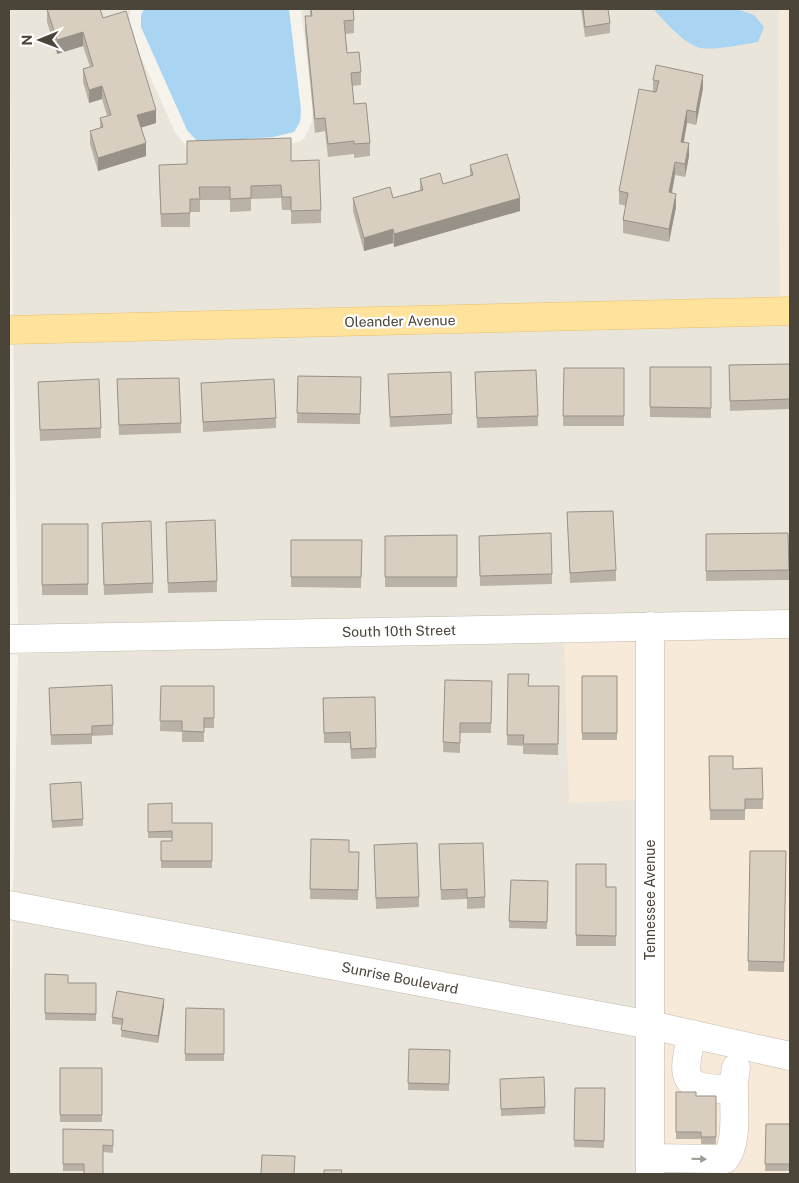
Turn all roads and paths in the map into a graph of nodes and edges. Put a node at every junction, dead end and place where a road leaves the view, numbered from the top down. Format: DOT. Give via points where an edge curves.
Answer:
graph roads {
  1 [pos="790,311"];
  2 [pos="9,330"];
  3 [pos="790,624"];
  4 [pos="650,626"];
  5 [pos="9,639"];
  6 [pos="9,905"];
  7 [pos="650,1024"];
  8 [pos="692,1034"];
  9 [pos="740,1045"];
  10 [pos="790,1056"];
  11 [pos="734,1081"];
  12 [pos="650,1166"];
  1 -- 2 [label="main road, Oleander Avenue"];
  3 -- 4 [label="street, South 10th Street"];
  4 -- 5 [label="street, South 10th Street"];
  4 -- 7 [label="street, Tennessee Avenue"];
  6 -- 7 [label="street, Sunrise Boulevard"];
  7 -- 8 [label="street, Sunrise Boulevard"];
  7 -- 12 [label="street, Tennessee Avenue"];
  8 -- 9 [label="street, Sunrise Boulevard"];
  8 -- 11 [label="street" via="686,1060 686,1073 691,1083 726,1089"];
  9 -- 10 [label="street, Sunrise Boulevard"];
  9 -- 11 [label="street"];
  12 -- 11 [label="street, one-way" via="725,1159 733,1142"];
}
